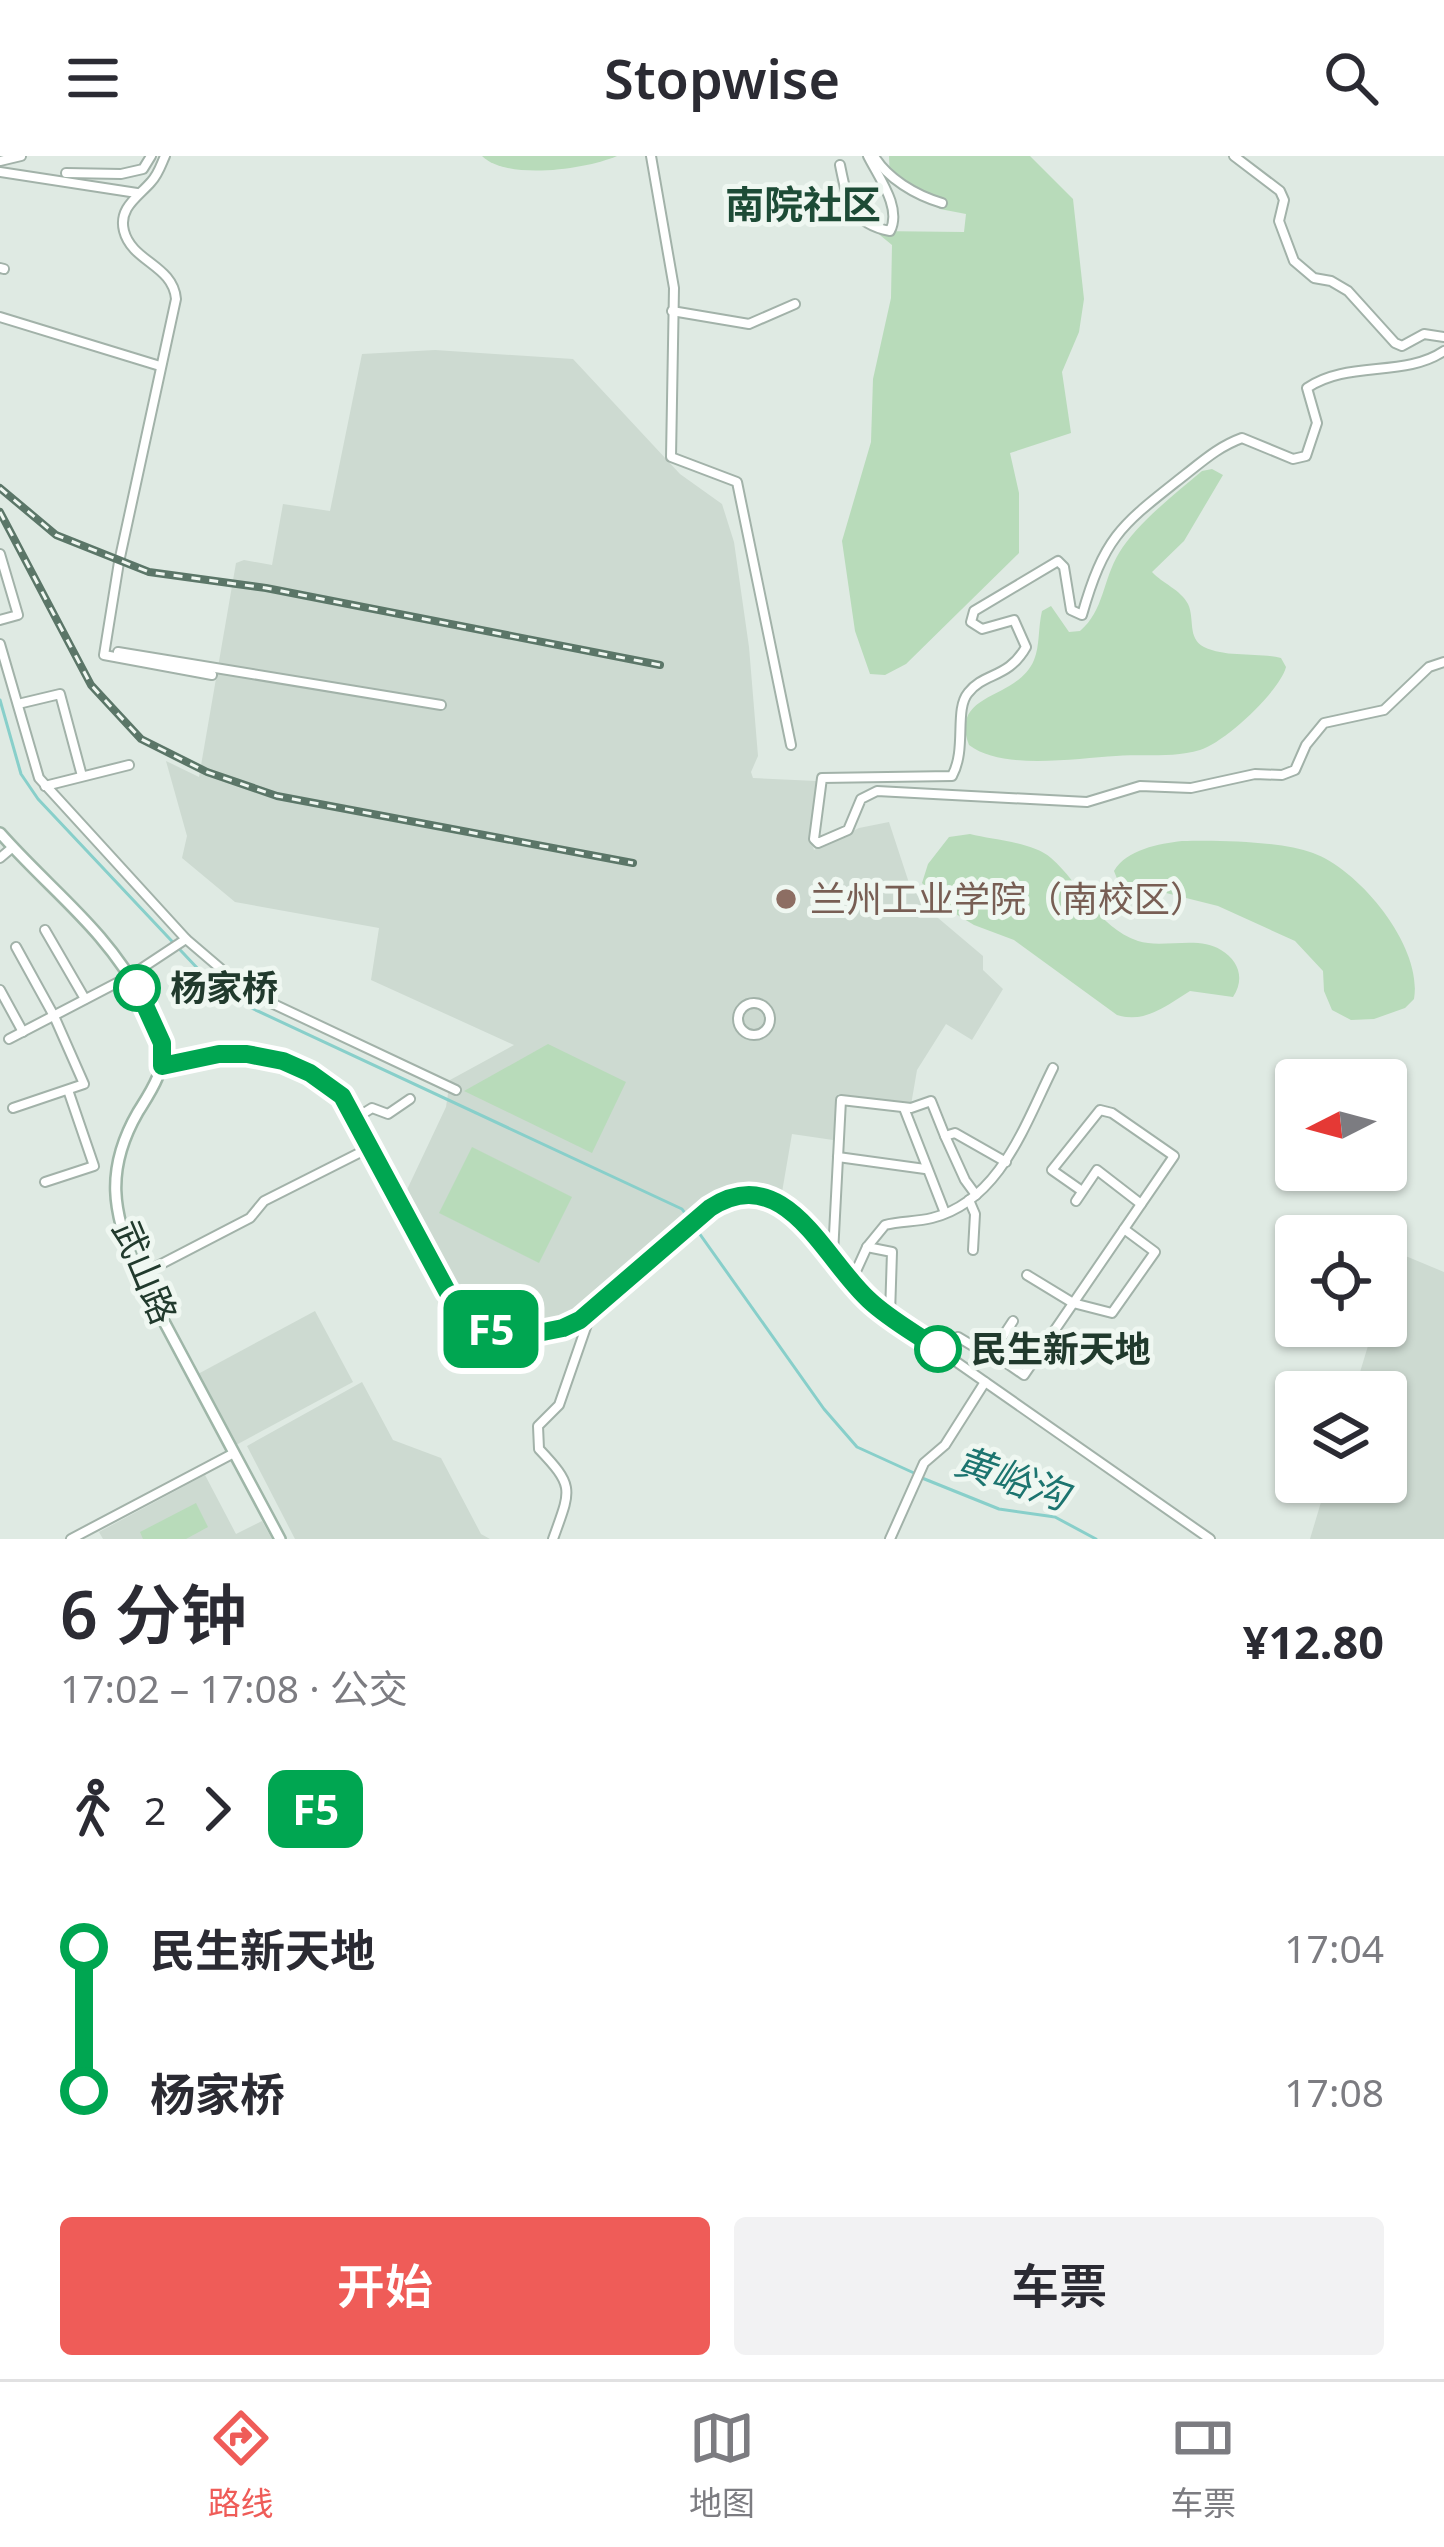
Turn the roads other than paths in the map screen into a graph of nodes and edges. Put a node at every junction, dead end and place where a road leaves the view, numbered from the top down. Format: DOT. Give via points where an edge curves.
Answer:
graph roads {
  1 [pos="21,156"];
  2 [pos="151,156"];
  3 [pos="165,156"];
  4 [pos="651,156"];
  5 [pos="871,156"];
  6 [pos="1234,156"];
  7 [pos="0,161"];
  8 [pos="840,165"];
  9 [pos="0,172"];
  10 [pos="66,173"];
  11 [pos="138,194"];
  12 [pos="941,203"];
  13 [pos="796,304"];
  14 [pos="673,311"];
  15 [pos="0,317"];
  16 [pos="1444,337"];
  17 [pos="1444,351"];
  18 [pos="160,366"];
  19 [pos="0,554"];
  20 [pos="0,620"];
  21 [pos="0,644"];
  22 [pos="104,651"];
  23 [pos="1444,662"];
  24 [pos="212,675"];
  25 [pos="18,704"];
  26 [pos="441,706"];
  27 [pos="790,745"];
  28 [pos="129,765"];
  29 [pos="82,776"];
  30 [pos="46,786"];
  31 [pos="0,832"];
  32 [pos="13,847"];
  33 [pos="0,858"];
  34 [pos="45,930"];
  35 [pos="184,942"];
  36 [pos="16,947"];
  37 [pos="130,976"];
  38 [pos="0,991"];
  39 [pos="85,999"];
  40 [pos="54,1016"];
  41 [pos="23,1032"];
  42 [pos="764,1032"];
  43 [pos="9,1039"];
  44 [pos="162,1066"];
  45 [pos="1053,1068"];
  46 [pos="68,1090"];
  47 [pos="456,1090"];
  48 [pos="410,1099"];
  49 [pos="13,1108"];
  50 [pos="904,1108"];
  51 [pos="356,1118"];
  52 [pos="945,1136"];
  53 [pos="371,1147"];
  54 [pos="838,1156"];
  55 [pos="1006,1162"];
  56 [pos="925,1169"];
  57 [pos="45,1182"];
  58 [pos="1082,1191"];
  59 [pos="973,1197"];
  60 [pos="1076,1201"];
  61 [pos="1141,1204"];
  62 [pos="945,1213"];
  63 [pos="1124,1229"];
  64 [pos="867,1247"];
  65 [pos="973,1250"];
  66 [pos="833,1255"];
  67 [pos="1027,1274"];
  68 [pos="140,1275"];
  69 [pos="852,1280"];
  70 [pos="1073,1303"];
  71 [pos="592,1309"];
  72 [pos="890,1316"];
  73 [pos="1013,1321"];
  74 [pos="992,1353"];
  75 [pos="945,1354"];
  76 [pos="985,1382"];
  77 [pos="235,1453"];
  78 [pos="71,1539"];
  79 [pos="280,1539"];
  80 [pos="553,1539"];
  81 [pos="890,1539"];
  82 [pos="1210,1539"];
  1 -- 7 [label="street"];
  2 -- 10 [label="street" via="143,169 121,174"];
  3 -- 11 [label="street"];
  4 -- 14 [label="street"];
  5 -- 8 [label="street" via="895,217 890,231 854,214"];
  5 -- 12 [label="street" via="900,183"];
  6 -- 16 [label="street" via="1280,190 1279,221 1294,261 1348,291 1395,344"];
  9 -- 11 [label="street"];
  11 -- 18 [label="street" via="124,233 175,290"];
  13 -- 14 [label="street" via="749,324"];
  14 -- 27 [label="street" via="671,457 737,482"];
  15 -- 18 [label="street"];
  17 -- 23 [label="street" via="1422,364 1334,376 1307,388 1318,423 1306,456 1242,438 1222,445 1124,522 1095,568 1082,615 1071,610 1058,561 974,611 971,622 982,629 1014,620 1026,647 1016,665 969,690 952,776 822,778 814,839 848,830 862,799 877,791 1087,802 1140,786 1192,788 1282,775 1294,770 1324,723 1384,710"];
  18 -- 22 [label="street"];
  19 -- 20 [label="street" via="18,615"];
  21 -- 25 [label="street"];
  22 -- 24 [label="street"];
  22 -- 26 [label="street"];
  25 -- 29 [label="street" via="60,694"];
  25 -- 30 [label="street"];
  28 -- 29 [label="street"];
  29 -- 30 [label="street"];
  30 -- 35 [label="street"];
  31 -- 32 [label="main road"];
  32 -- 33 [label="street"];
  32 -- 37 [label="main road" via="93,925"];
  34 -- 39 [label="street"];
  35 -- 37 [label="street"];
  35 -- 47 [label="street" via="248,992"];
  36 -- 40 [label="street"];
  37 -- 39 [label="street"];
  37 -- 44 [label="main road" via="162,1043"];
  38 -- 41 [label="street"];
  39 -- 40 [label="street"];
  40 -- 41 [label="street"];
  40 -- 46 [label="street" via="84,1084"];
  41 -- 43 [label="street"];
  42 -- 42 [label="street" via="766,1009 743,1006 741,1030"];
  44 -- 51 [label="street" via="219,1054 283,1061 342,1096"];
  44 -- 68 [label="main road, 武山路" via="114,1172 120,1225"];
  45 -- 55 [label="street"];
  46 -- 49 [label="street"];
  46 -- 57 [label="street" via="94,1166"];
  48 -- 51 [label="street" via="388,1114 372,1108"];
  50 -- 52 [label="street" via="931,1102"];
  50 -- 54 [label="street" via="841,1100"];
  50 -- 56 [label="street"];
  51 -- 53 [label="street"];
  52 -- 55 [label="street" via="955,1133"];
  52 -- 59 [label="street"];
  53 -- 68 [label="street"];
  53 -- 71 [label="street" via="440,1279 478,1321 533,1334 563,1328"];
  54 -- 56 [label="street"];
  54 -- 66 [label="street"];
  55 -- 59 [label="street"];
  56 -- 62 [label="street"];
  58 -- 60 [label="street"];
  58 -- 61 [label="street" via="1097,1170"];
  58 -- 61 [label="street" via="1052,1170 1104,1110 1174,1156"];
  59 -- 62 [label="street"];
  59 -- 65 [label="street"];
  61 -- 63 [label="street"];
  62 -- 64 [label="street" via="884,1225"];
  63 -- 70 [label="street"];
  63 -- 70 [label="street" via="1155,1252 1112,1313"];
  64 -- 69 [label="street"];
  64 -- 72 [label="street" via="892,1252"];
  66 -- 69 [label="street"];
  66 -- 71 [label="street" via="783,1205 762,1195 722,1200"];
  67 -- 70 [label="street"];
  68 -- 77 [label="main road, 武山路"];
  69 -- 72 [label="street"];
  70 -- 74 [label="street" via="1024,1375"];
  71 -- 80 [label="street" via="560,1405 538,1426 539,1449 566,1485"];
  72 -- 75 [label="street"];
  73 -- 74 [label="street"];
  74 -- 75 [label="street" via="958,1337"];
  75 -- 76 [label="street"];
  76 -- 81 [label="street" via="924,1463"];
  76 -- 82 [label="street"];
  77 -- 78 [label="street"];
  77 -- 79 [label="main road, 武山路"];
}
